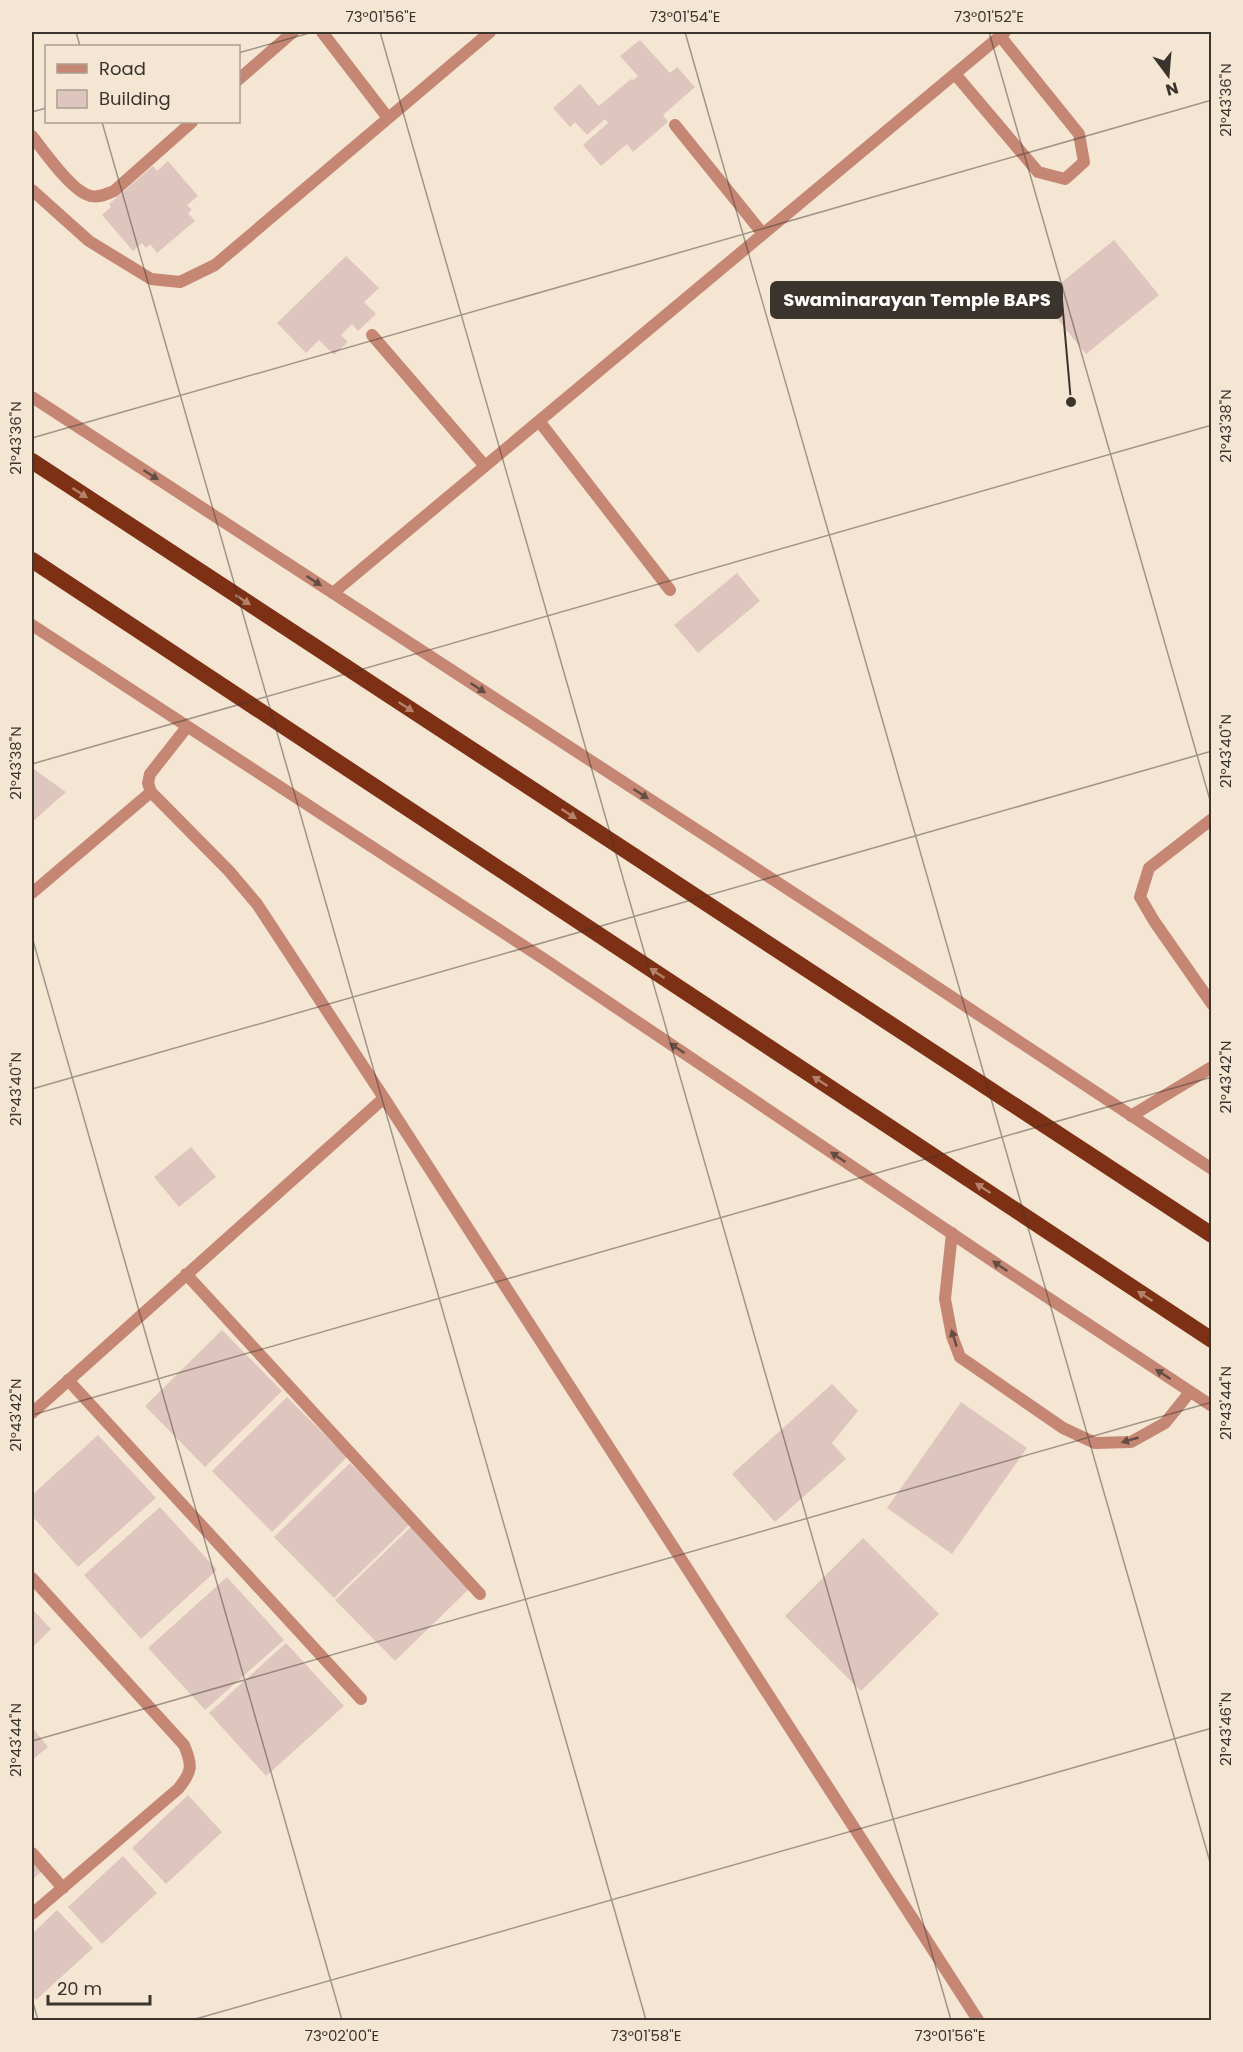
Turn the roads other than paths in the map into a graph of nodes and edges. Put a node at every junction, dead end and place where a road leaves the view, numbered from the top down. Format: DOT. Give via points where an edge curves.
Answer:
graph roads {
  1 [pos="293,32"];
  2 [pos="322,32"];
  3 [pos="490,32"];
  4 [pos="1003,34"];
  5 [pos="955,74"];
  6 [pos="240,78"];
  7 [pos="388,118"];
  8 [pos="191,123"];
  9 [pos="675,125"];
  10 [pos="32,136"];
  11 [pos="32,190"];
  12 [pos="763,234"];
  13 [pos="372,335"];
  14 [pos="32,397"];
  15 [pos="539,421"];
  16 [pos="32,461"];
  17 [pos="485,466"];
  18 [pos="32,560"];
  19 [pos="670,590"];
  20 [pos="333,593"];
  21 [pos="32,625"];
  22 [pos="187,727"];
  23 [pos="150,792"];
  24 [pos="1212,819"];
  25 [pos="32,893"];
  26 [pos="1212,1004"];
  27 [pos="1212,1067"];
  28 [pos="384,1098"];
  29 [pos="1131,1116"];
  30 [pos="1212,1169"];
  31 [pos="952,1233"];
  32 [pos="1212,1235"];
  33 [pos="186,1275"];
  34 [pos="1212,1340"];
  35 [pos="68,1380"];
  36 [pos="1190,1392"];
  37 [pos="1212,1406"];
  38 [pos="32,1413"];
  39 [pos="32,1578"];
  40 [pos="480,1594"];
  41 [pos="361,1699"];
  42 [pos="32,1853"];
  43 [pos="63,1888"];
  44 [pos="32,1914"];
  45 [pos="978,2020"];
  1 -- 6 [label="street"];
  2 -- 7 [label="street"];
  3 -- 7 [label="street"];
  4 -- 5 [label="street"];
  4 -- 5 [label="street" via="1079,134 1084,162 1065,179 1038,172"];
  5 -- 12 [label="street"];
  7 -- 11 [label="street" via="215,265 180,282 151,279 89,241"];
  8 -- 10 [label="street" via="102,196 78,190"];
  9 -- 12 [label="street"];
  12 -- 15 [label="street"];
  13 -- 17 [label="street"];
  14 -- 20 [label="street, one-way"];
  15 -- 17 [label="street"];
  15 -- 19 [label="street"];
  16 -- 32 [label="highway, one-way"];
  17 -- 20 [label="street"];
  34 -- 18 [label="highway, one-way"];
  20 -- 29 [label="street, one-way"];
  21 -- 22 [label="street"];
  22 -- 23 [label="street" via="150,774"];
  31 -- 22 [label="street, one-way" via="537,954"];
  23 -- 25 [label="street"];
  23 -- 28 [label="street" via="257,904"];
  24 -- 26 [label="street" via="1149,868 1140,897"];
  27 -- 29 [label="street"];
  28 -- 33 [label="street"];
  28 -- 45 [label="street"];
  29 -- 30 [label="street"];
  36 -- 31 [label="street, one-way"];
  36 -- 31 [label="street, one-way" via="1165,1423 1131,1442 1095,1443 1063,1428 960,1357 945,1299"];
  33 -- 35 [label="street"];
  33 -- 40 [label="street"];
  35 -- 38 [label="street"];
  35 -- 41 [label="street"];
  36 -- 37 [label="street"];
  39 -- 43 [label="street" via="184,1745 190,1761 189,1775 178,1789"];
  42 -- 43 [label="street"];
  43 -- 44 [label="street"];
}
